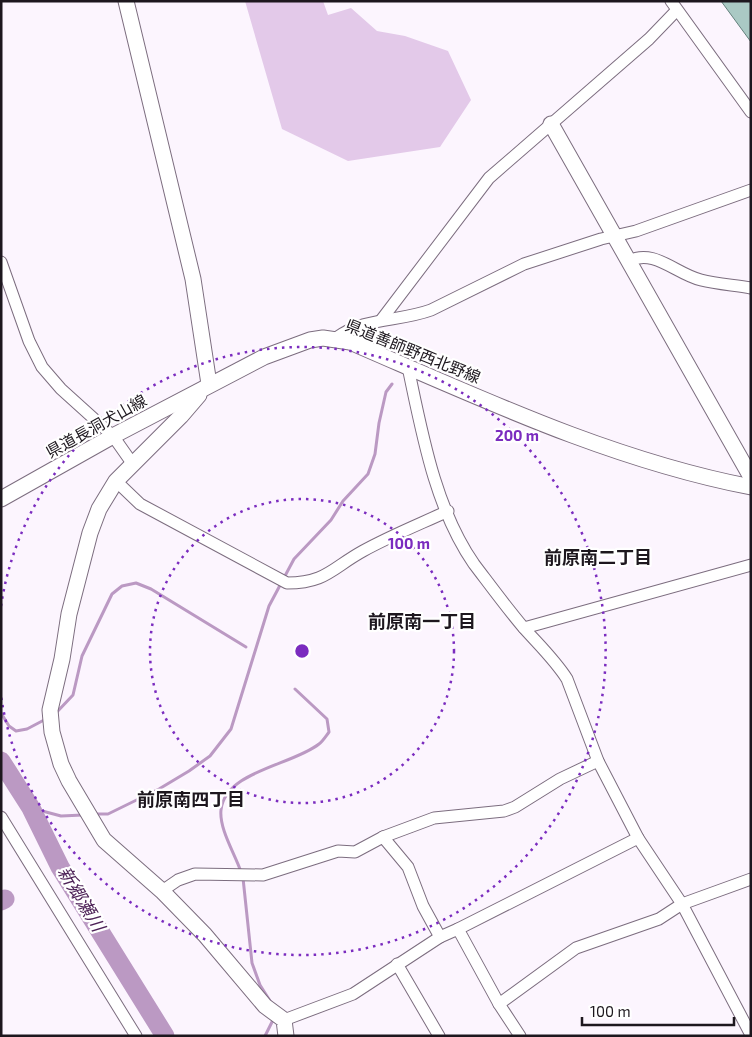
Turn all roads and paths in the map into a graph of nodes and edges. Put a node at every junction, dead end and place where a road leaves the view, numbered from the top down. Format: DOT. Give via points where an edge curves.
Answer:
graph roads {
  1 [pos="126,1"];
  2 [pos="674,6"];
  3 [pos="747,99"];
  4 [pos="751,112"];
  5 [pos="551,124"];
  6 [pos="751,190"];
  7 [pos="614,235"];
  8 [pos="629,261"];
  9 [pos="1,262"];
  10 [pos="751,288"];
  11 [pos="382,319"];
  12 [pos="336,338"];
  13 [pos="406,366"];
  14 [pos="208,384"];
  15 [pos="113,436"];
  16 [pos="132,463"];
  17 [pos="751,477"];
  18 [pos="116,481"];
  19 [pos="751,487"];
  20 [pos="1,499"];
  21 [pos="448,512"];
  22 [pos="751,565"];
  23 [pos="524,628"];
  24 [pos="598,761"];
  25 [pos="1,817"];
  26 [pos="383,837"];
  27 [pos="638,838"];
  28 [pos="751,879"];
  29 [pos="162,891"];
  30 [pos="682,904"];
  31 [pos="458,929"];
  32 [pos="440,937"];
  33 [pos="398,964"];
  34 [pos="499,1004"];
  35 [pos="284,1020"];
  36 [pos="751,1035"];
  37 [pos="136,1036"];
  38 [pos="286,1036"];
  39 [pos="439,1036"];
  40 [pos="520,1036"];
  1 -- 14 [label="main road" via="192,270"];
  2 -- 3 [label="street"];
  2 -- 5 [label="street" via="648,39"];
  3 -- 4 [label="street"];
  5 -- 7 [label="main road"];
  5 -- 11 [label="street" via="489,178"];
  6 -- 7 [label="street"];
  7 -- 8 [label="main road"];
  7 -- 11 [label="street" via="524,264 419,314"];
  8 -- 10 [label="street" via="636,257 653,258 699,280"];
  8 -- 17 [label="main road"];
  9 -- 15 [label="street" via="29,341 42,366 61,389"];
  11 -- 12 [label="street" via="361,324"];
  12 -- 13 [label="main road, 県道善師野西北野線"];
  12 -- 14 [label="main road, 県道善師野西北野線" via="290,346"];
  13 -- 19 [label="main road, 県道善師野西北野線" via="581,440 710,479"];
  13 -- 21 [label="street" via="427,456"];
  14 -- 15 [label="main road, 県道長洞犬山線"];
  14 -- 16 [label="main road" via="181,416"];
  15 -- 16 [label="street"];
  15 -- 20 [label="main road, 県道長洞犬山線"];
  16 -- 18 [label="main road"];
  18 -- 21 [label="street" via="140,504 287,583 306,583 324,578 363,551"];
  18 -- 29 [label="main road" via="99,508 90,533 69,614 50,715 61,764 93,825 104,840"];
  21 -- 23 [label="street" via="464,549"];
  22 -- 23 [label="street"];
  23 -- 24 [label="street" via="561,668"];
  24 -- 26 [label="street" via="504,811 434,818"];
  24 -- 27 [label="street"];
  25 -- 37 [label="street"];
  26 -- 29 [label="street" via="355,852 338,851 263,875 195,874"];
  26 -- 32 [label="street" via="408,867 423,906"];
  27 -- 30 [label="street"];
  27 -- 31 [label="street"];
  28 -- 30 [label="street"];
  29 -- 35 [label="main road" via="205,935 265,1006"];
  30 -- 34 [label="street" via="659,919 576,948"];
  30 -- 36 [label="street"];
  31 -- 32 [label="street"];
  31 -- 34 [label="street"];
  32 -- 33 [label="street"];
  33 -- 35 [label="street" via="353,994"];
  33 -- 39 [label="street"];
  34 -- 40 [label="street"];
  35 -- 38 [label="main road"];
}
